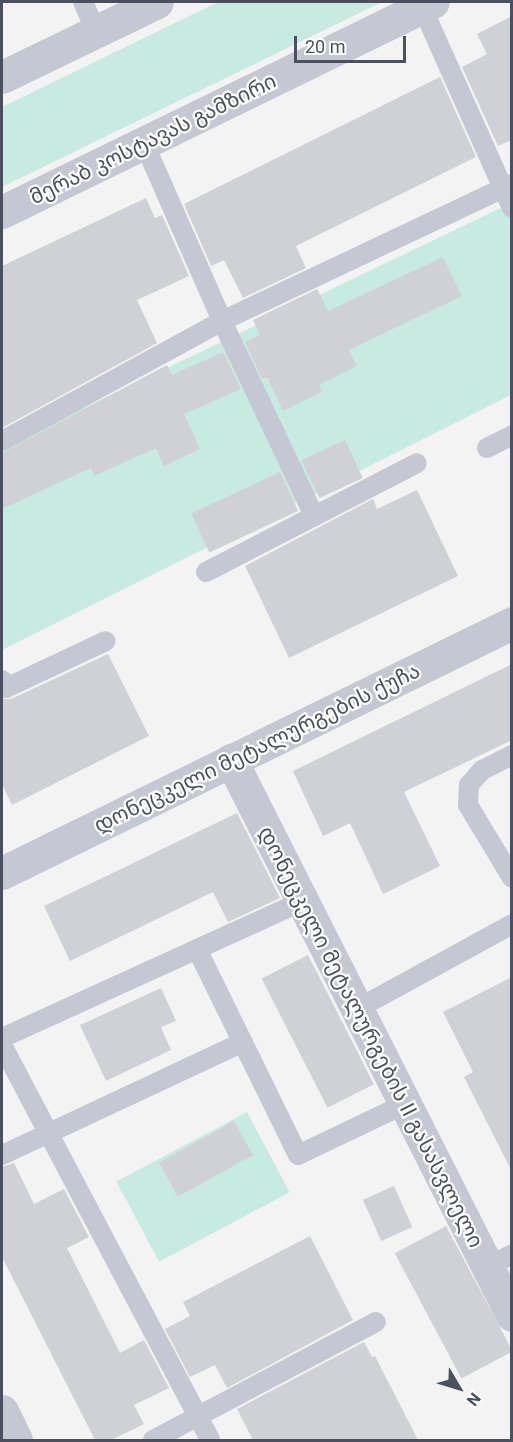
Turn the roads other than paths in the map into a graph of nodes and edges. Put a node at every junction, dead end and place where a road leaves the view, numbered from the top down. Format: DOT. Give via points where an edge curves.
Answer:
graph roads {
  1 [pos="83,2"];
  2 [pos="157,2"];
  3 [pos="427,4"];
  4 [pos="96,31"];
  5 [pos="2,77"];
  6 [pos="144,142"];
  7 [pos="507,186"];
  8 [pos="512,208"];
  9 [pos="2,213"];
  10 [pos="222,321"];
  11 [pos="512,435"];
  12 [pos="2,441"];
  13 [pos="487,448"];
  14 [pos="417,463"];
  15 [pos="315,516"];
  16 [pos="206,572"];
  17 [pos="512,623"];
  18 [pos="106,641"];
  19 [pos="3,686"];
  20 [pos="512,755"];
  21 [pos="231,760"];
  22 [pos="2,873"];
  23 [pos="512,878"];
  24 [pos="302,901"];
  25 [pos="512,924"];
  26 [pos="197,949"];
  27 [pos="357,1009"];
  28 [pos="2,1038"];
  29 [pos="243,1042"];
  30 [pos="2,1045"];
  31 [pos="405,1104"];
  32 [pos="47,1132"];
  33 [pos="2,1155"];
  34 [pos="499,1260"];
  35 [pos="512,1315"];
  36 [pos="376,1322"];
  37 [pos="2,1412"];
  38 [pos="197,1417"];
  39 [pos="16,1440"];
  40 [pos="153,1440"];
  41 [pos="210,1440"];
  1 -- 4 [label="lane"];
  2 -- 4 [label="street"];
  3 -- 6 [label="street, მერაბ კოსტავას გამზირი"];
  3 -- 7 [label="lane"];
  4 -- 5 [label="street"];
  6 -- 9 [label="street, მერაბ კოსტავას გამზირი"];
  6 -- 10 [label="lane"];
  7 -- 8 [label="lane"];
  7 -- 10 [label="lane"];
  10 -- 12 [label="lane"];
  10 -- 15 [label="lane"];
  11 -- 13 [label="lane"];
  14 -- 15 [label="lane"];
  15 -- 16 [label="lane"];
  17 -- 21 [label="street, დონეცკელი მეტალურგების ქუჩა"];
  18 -- 19 [label="lane"];
  20 -- 23 [label="lane" via="482,770 469,785 468,805"];
  21 -- 22 [label="street, დონეცკელი მეტალურგების ქუჩა"];
  21 -- 24 [label="street, დონეცკელი მეტალურგების II გასასვლელი"];
  24 -- 26 [label="lane"];
  24 -- 27 [label="street, დონეცკელი მეტალურგების II გასასვლელი"];
  25 -- 27 [label="lane"];
  26 -- 28 [label="lane"];
  26 -- 29 [label="lane"];
  27 -- 31 [label="street, დონეცკელი მეტალურგების II გასასვლელი"];
  29 -- 31 [label="lane" via="298,1155"];
  29 -- 32 [label="lane"];
  30 -- 32 [label="lane"];
  31 -- 34 [label="street, დონეცკელი მეტალურგების II გასასვლელი"];
  32 -- 33 [label="lane"];
  32 -- 38 [label="lane"];
  34 -- 35 [label="street, დონეცკელი მეტალურგების II გასასვლელი"];
  36 -- 38 [label="lane"];
  37 -- 39 [label="street"];
  38 -- 40 [label="lane"];
  38 -- 41 [label="lane"];
}
